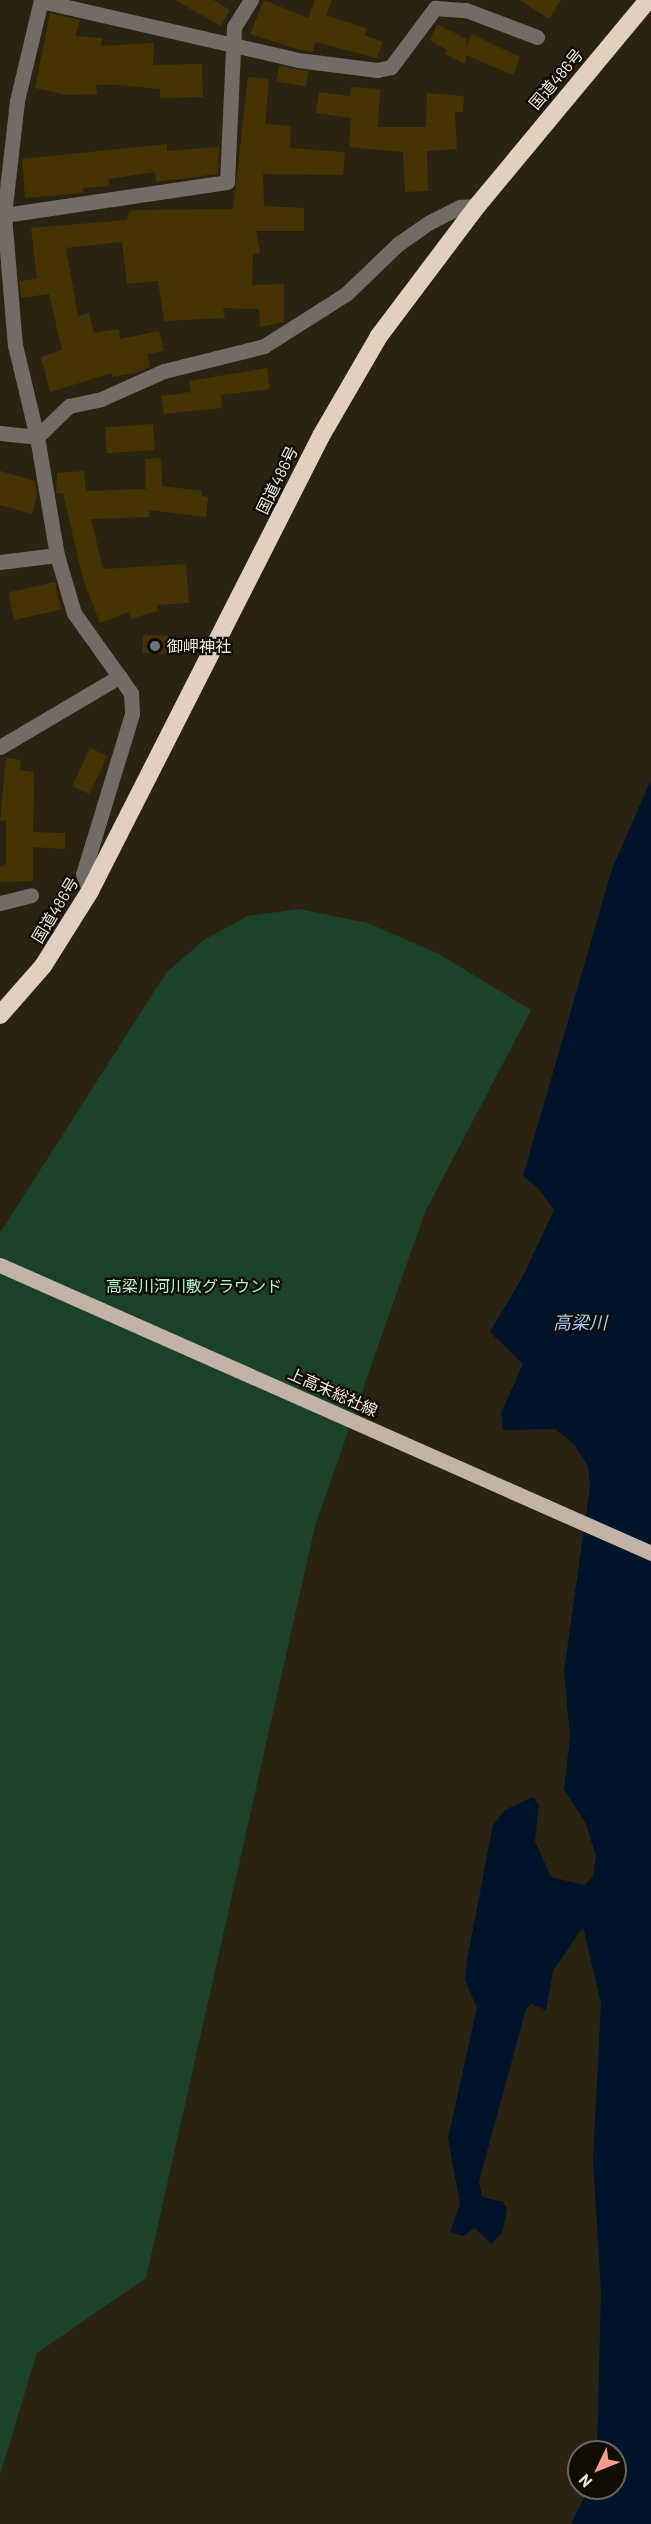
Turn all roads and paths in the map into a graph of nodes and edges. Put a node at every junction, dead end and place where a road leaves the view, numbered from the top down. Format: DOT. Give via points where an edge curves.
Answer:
graph roads {
  1 [pos="251,0"];
  2 [pos="648,0"];
  3 [pos="41,1"];
  4 [pos="537,38"];
  5 [pos="232,46"];
  6 [pos="4,173"];
  7 [pos="477,206"];
  8 [pos="4,215"];
  9 [pos="0,433"];
  10 [pos="37,437"];
  11 [pos="57,555"];
  12 [pos="0,561"];
  13 [pos="120,676"];
  14 [pos="0,747"];
  15 [pos="90,891"];
  16 [pos="31,895"];
  17 [pos="0,903"];
  18 [pos="0,1015"];
  19 [pos="0,1265"];
  20 [pos="651,1553"];
  1 -- 5 [label="street" via="234,27"];
  2 -- 7 [label="highway, 国道486号"];
  3 -- 5 [label="street"];
  3 -- 6 [label="street"];
  4 -- 5 [label="street" via="466,10 435,8 391,67 385,69 298,60"];
  5 -- 8 [label="street" via="227,182"];
  6 -- 8 [label="street"];
  7 -- 10 [label="street" via="460,207 428,223 398,244 346,294 264,345 164,371 101,399 69,406"];
  7 -- 15 [label="highway, 国道486号" via="404,299 349,385"];
  8 -- 10 [label="street" via="15,345"];
  9 -- 10 [label="street"];
  10 -- 11 [label="street"];
  11 -- 12 [label="street"];
  11 -- 13 [label="street" via="74,613"];
  13 -- 14 [label="street"];
  13 -- 15 [label="street" via="131,693 132,714 83,874"];
  15 -- 18 [label="highway, 国道486号" via="43,966"];
  16 -- 17 [label="street"];
  19 -- 20 [label="main road, 上高末総社線"];
}
